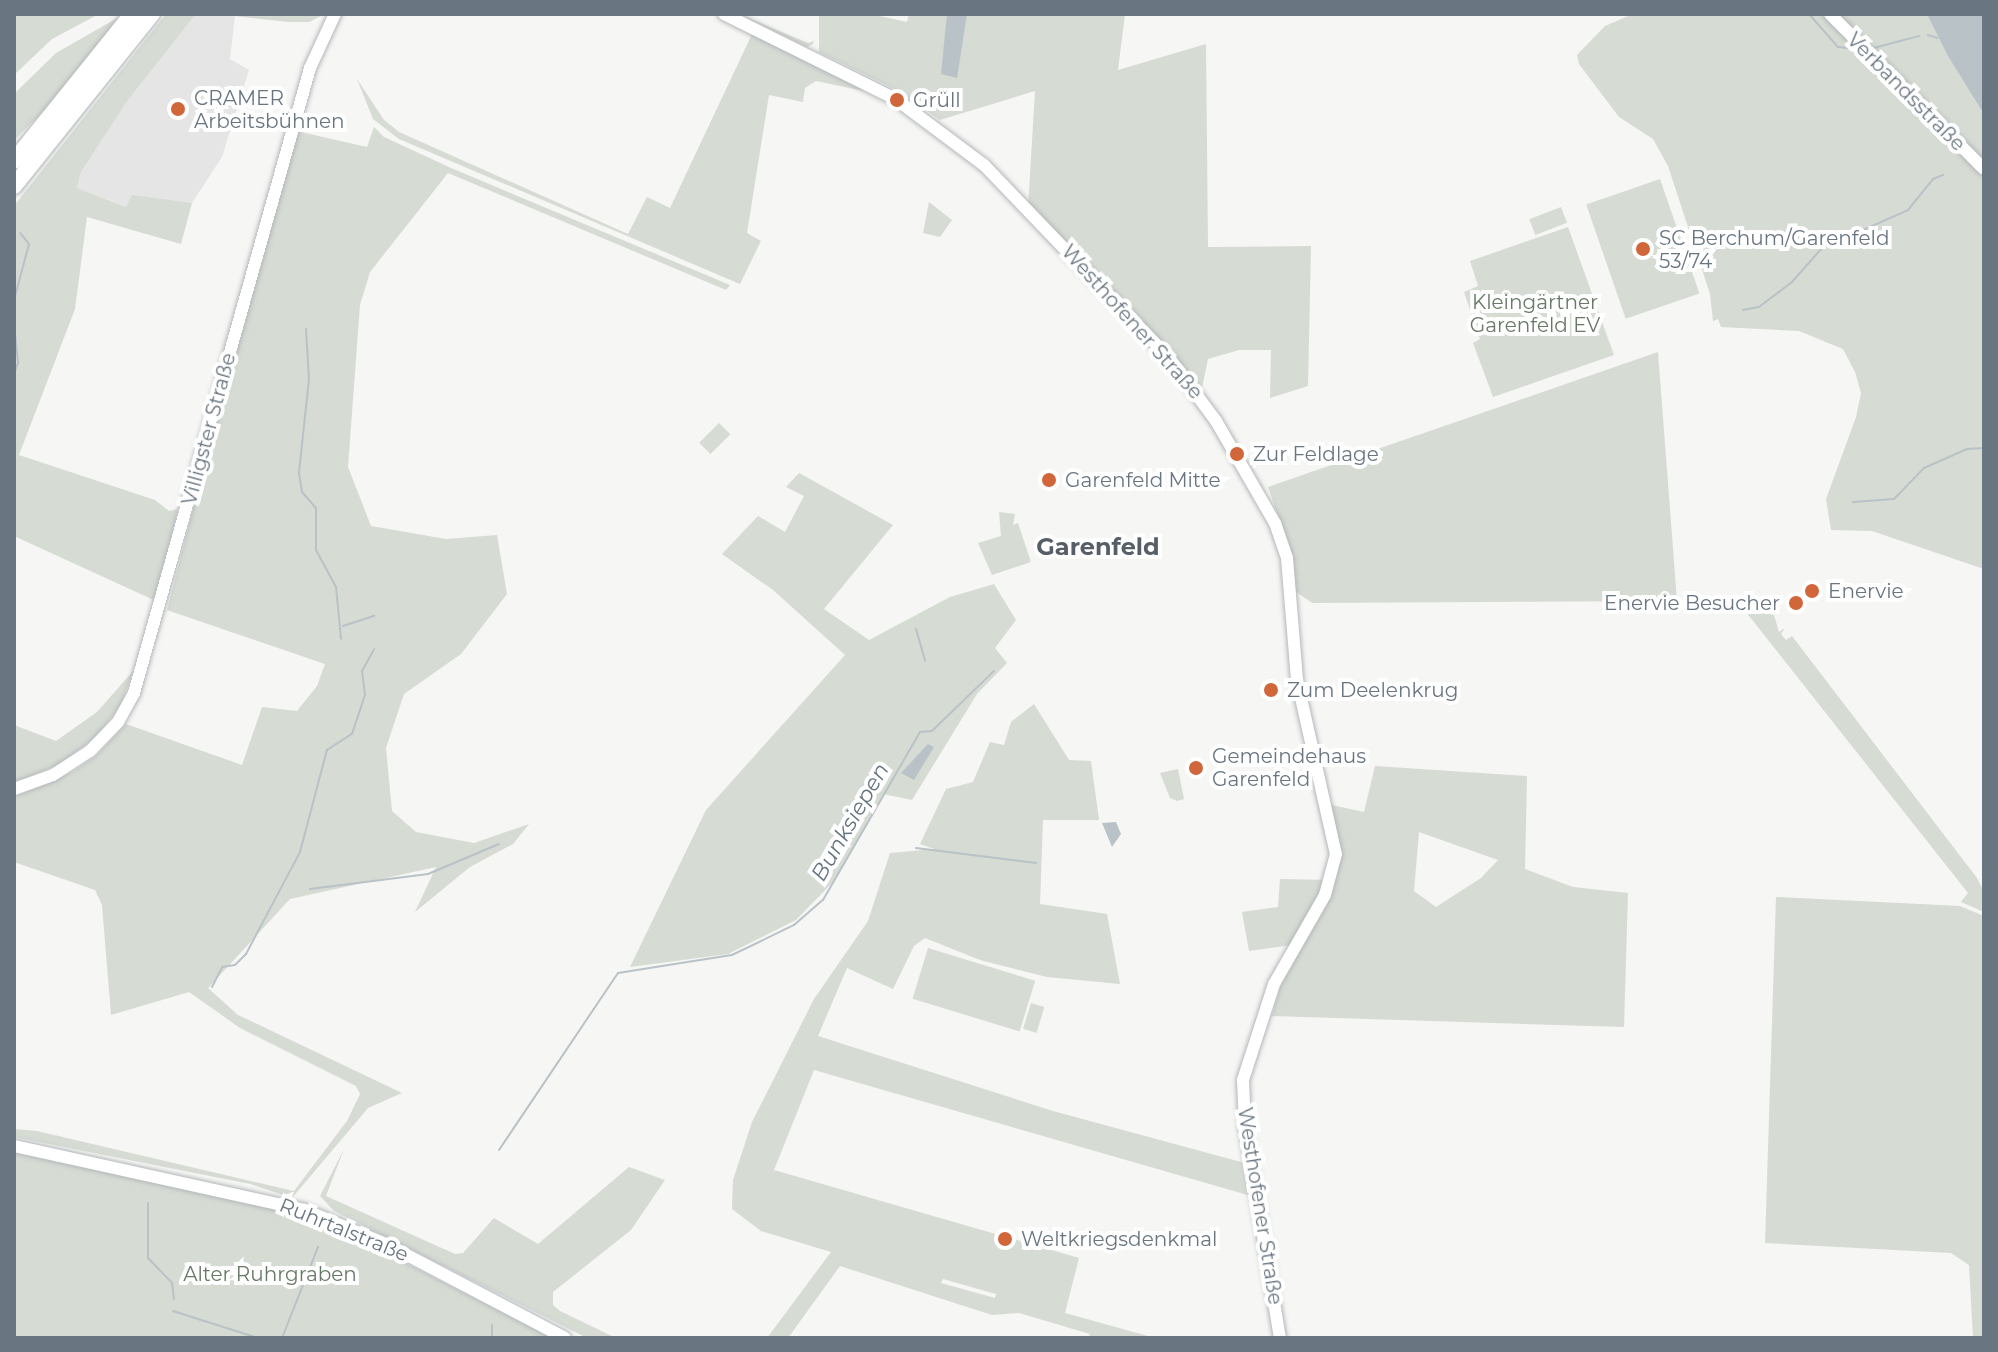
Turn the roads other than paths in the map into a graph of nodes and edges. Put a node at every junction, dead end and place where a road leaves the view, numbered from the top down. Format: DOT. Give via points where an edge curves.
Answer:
graph roads {
  1 [pos="132,14"];
  2 [pos="152,14"];
  3 [pos="335,14"];
  4 [pos="724,14"];
  5 [pos="1830,14"];
  6 [pos="14,161"];
  7 [pos="1984,169"];
  8 [pos="14,186"];
  9 [pos="14,789"];
  10 [pos="14,1146"];
  11 [pos="565,1338"];
  12 [pos="1280,1338"];
  1 -- 6 [label="highway"];
  2 -- 8 [label="highway"];
  3 -- 9 [label="main road, Villigster Straße" via="310,68 134,693 118,722 90,751 53,775"];
  4 -- 12 [label="main road, Westhofener Straße" via="897,100 984,165 1170,359 1216,421 1275,523 1287,558 1297,680 1336,854 1325,895 1274,984 1243,1080 1245,1127"];
  5 -- 7 [label="main road, Verbandsstraße"];
  10 -- 11 [label="main road, Ruhrtalstraße" via="305,1210 386,1244"];
}
